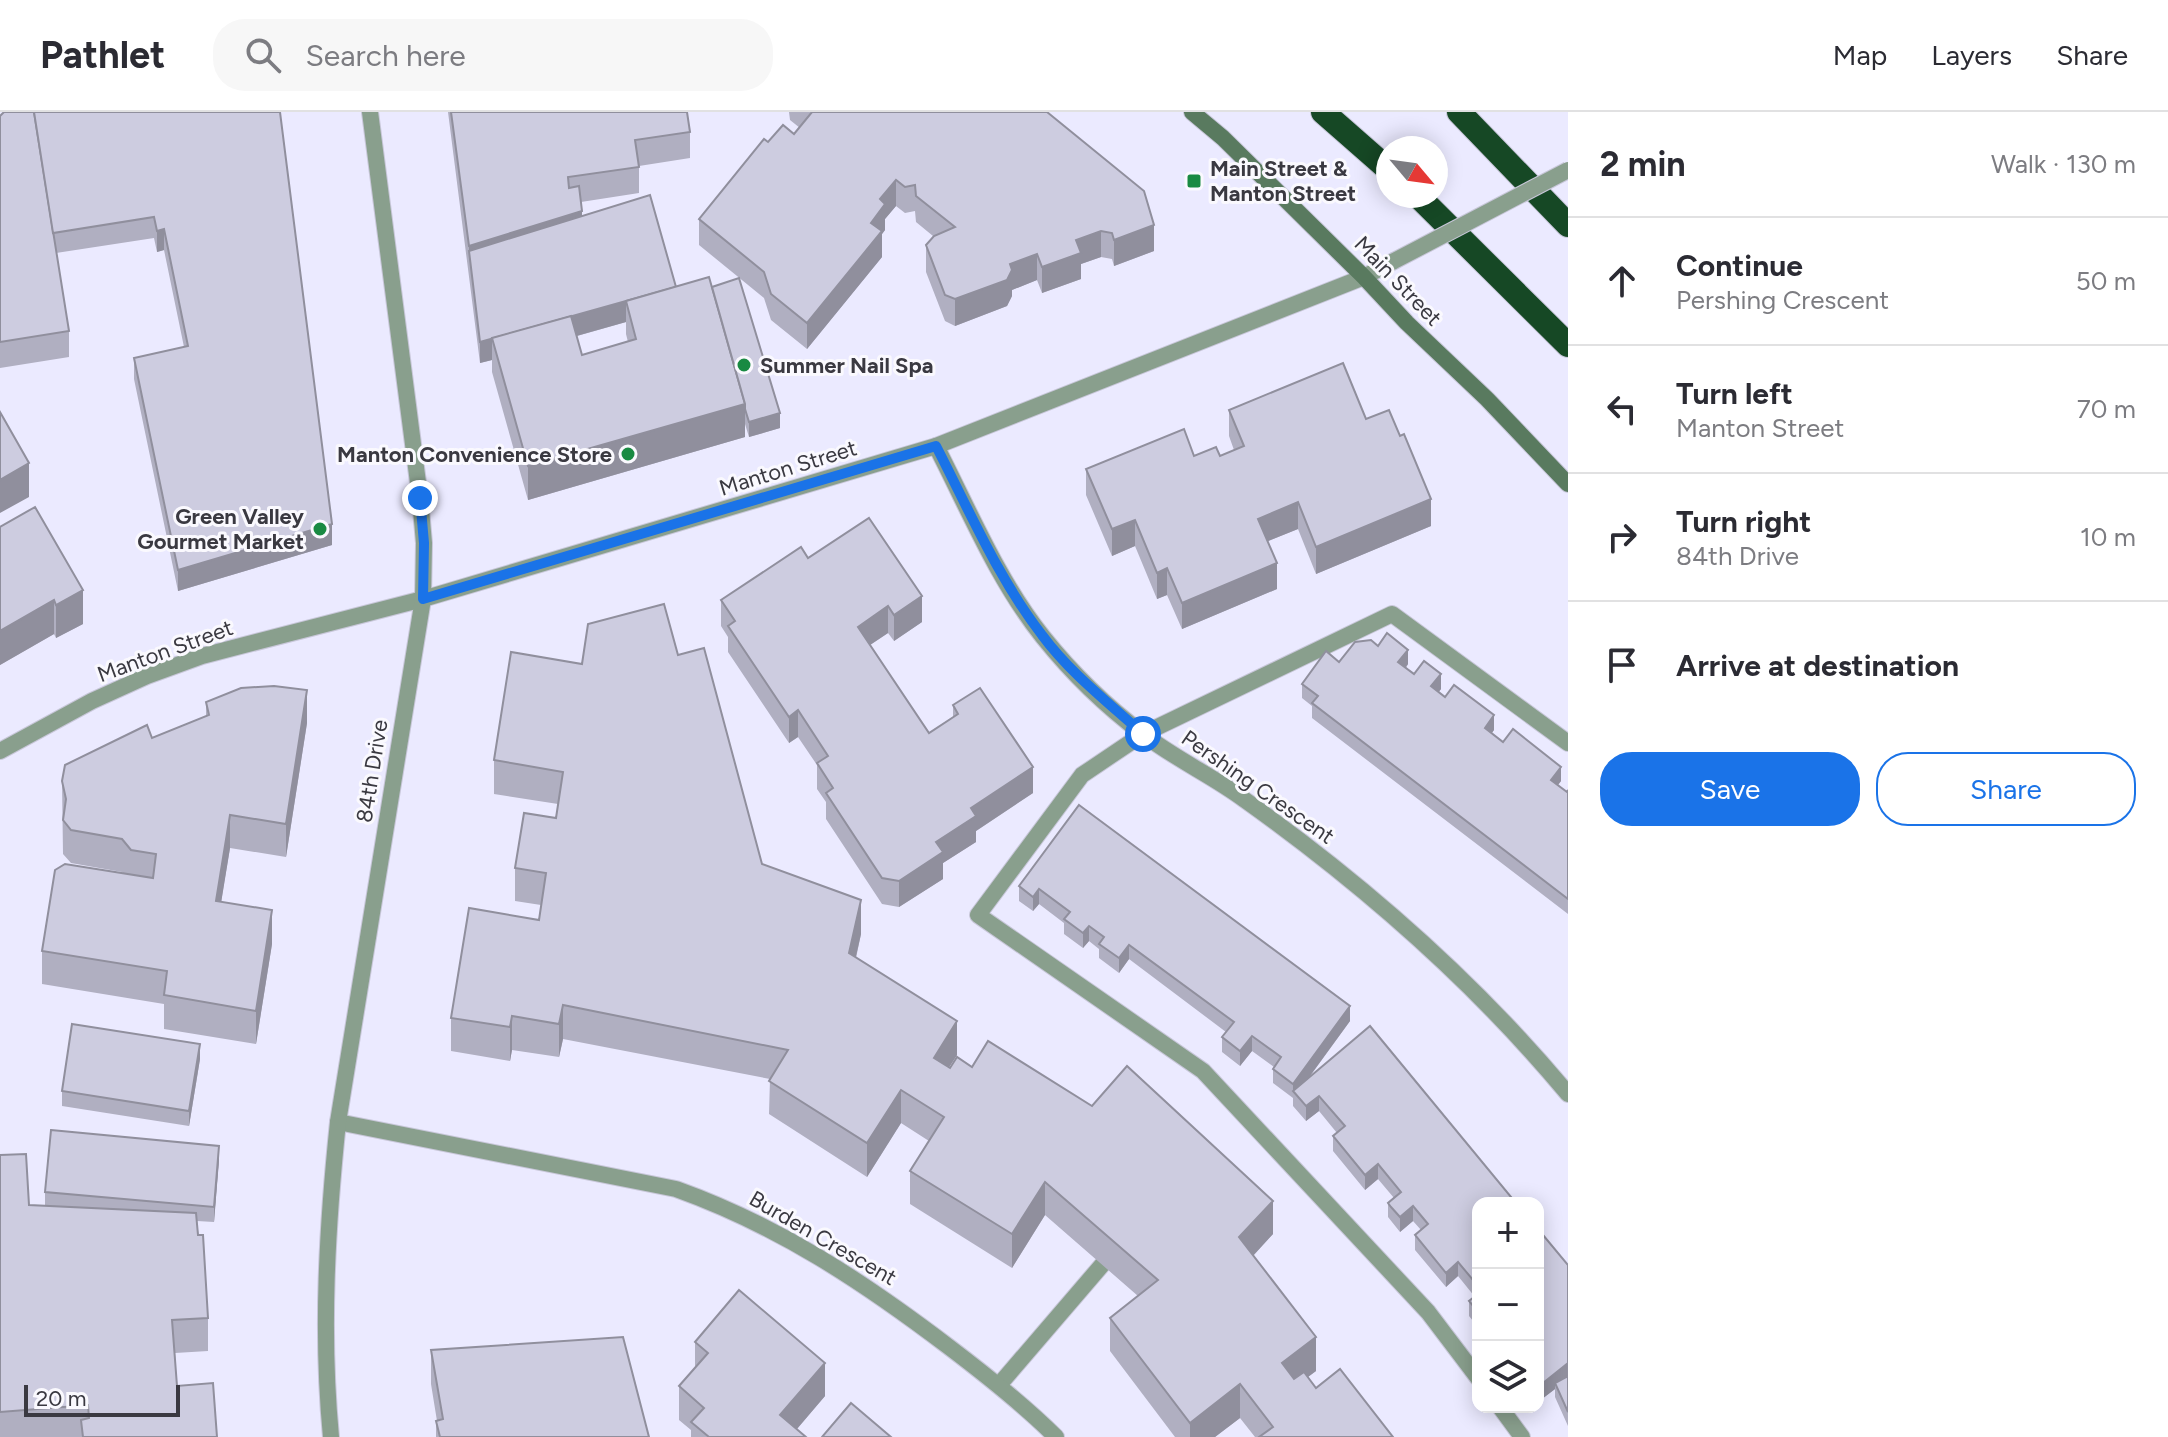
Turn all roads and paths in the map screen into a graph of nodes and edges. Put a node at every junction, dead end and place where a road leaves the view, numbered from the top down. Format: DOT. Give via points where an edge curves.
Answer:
graph roads {
  1 [pos="370,112"];
  2 [pos="1192,112"];
  3 [pos="1323,112"];
  4 [pos="1459,112"];
  5 [pos="1376,158"];
  6 [pos="1568,170"];
  7 [pos="1430,208"];
  8 [pos="1568,225"];
  9 [pos="1364,277"];
  10 [pos="1568,345"];
  11 [pos="936,446"];
  12 [pos="1568,484"];
  13 [pos="423,599"];
  14 [pos="1143,734"];
  15 [pos="1568,743"];
  16 [pos="0,751"];
  17 [pos="1568,1094"];
  18 [pos="338,1122"];
  19 [pos="1102,1265"];
  20 [pos="1472,1370"];
  21 [pos="999,1385"];
  22 [pos="1504,1413"];
  23 [pos="331,1437"];
  24 [pos="1056,1437"];
  25 [pos="1522,1437"];
  1 -- 13 [label="street, 84th Drive" via="420,498"];
  2 -- 9 [label="main road, Main Street"];
  3 -- 5 [label="highway"];
  4 -- 8 [label="highway"];
  6 -- 9 [label="street, Manton Street, bridge"];
  7 -- 10 [label="highway"];
  9 -- 11 [label="street, Manton Street"];
  9 -- 12 [label="main road, Main Street"];
  11 -- 13 [label="street, Manton Street"];
  11 -- 14 [label="street, Pershing Crescent" via="1009,588 1043,637"];
  13 -- 16 [label="street, Manton Street" via="174,666 92,701"];
  13 -- 18 [label="street, 84th Drive"];
  14 -- 15 [label="street" via="1392,614"];
  14 -- 17 [label="street, Pershing Crescent" via="1243,798 1386,910 1466,983"];
  14 -- 20 [label="street" via="1082,775 978,915 1203,1071 1428,1312"];
  18 -- 21 [label="street, Burden Crescent" via="676,1189 729,1208 889,1302"];
  18 -- 23 [label="street, 84th Drive" via="326,1274"];
  19 -- 21 [label="street"];
  21 -- 24 [label="street, Burden Crescent"];
  22 -- 25 [label="street"];
}
